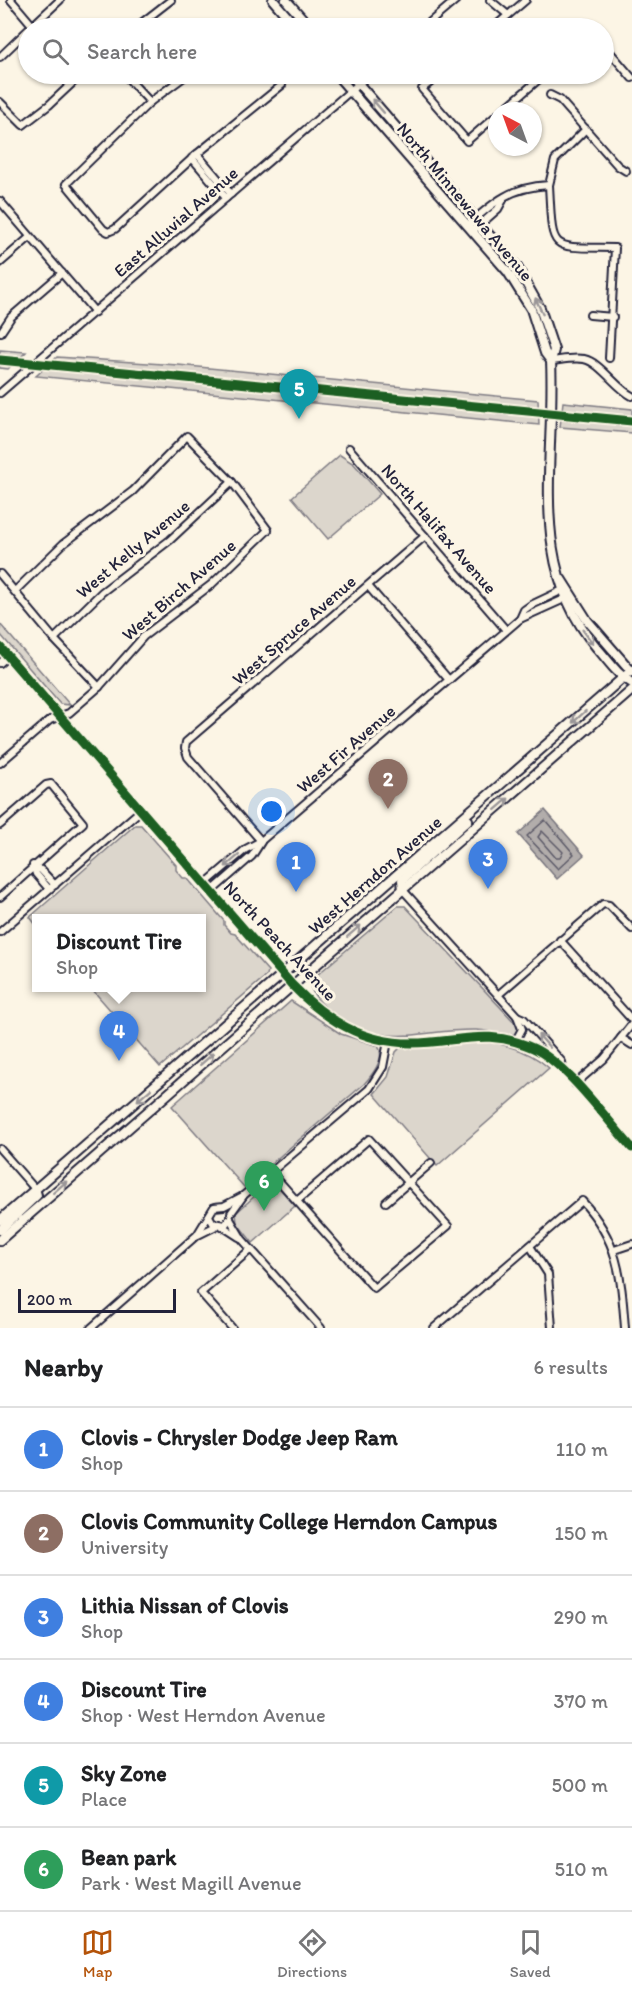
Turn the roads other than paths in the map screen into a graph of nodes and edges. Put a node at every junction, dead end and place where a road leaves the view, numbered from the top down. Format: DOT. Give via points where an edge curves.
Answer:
graph roads {
  1 [pos="11,0"];
  2 [pos="60,0"];
  3 [pos="171,0"];
  4 [pos="273,0"];
  5 [pos="286,0"];
  6 [pos="456,0"];
  7 [pos="490,0"];
  8 [pos="526,0"];
  9 [pos="500,3"];
  10 [pos="508,15"];
  11 [pos="24,18"];
  12 [pos="41,18"];
  13 [pos="148,18"];
  14 [pos="288,18"];
  15 [pos="302,18"];
  16 [pos="435,18"];
  17 [pos="505,18"];
  18 [pos="18,40"];
  19 [pos="0,57"];
  20 [pos="614,58"];
  21 [pos="632,78"];
  22 [pos="71,84"];
  23 [pos="133,84"];
  24 [pos="174,84"];
  25 [pos="282,84"];
  26 [pos="345,84"];
  27 [pos="358,84"];
  28 [pos="428,84"];
  29 [pos="533,84"];
  30 [pos="351,91"];
  31 [pos="549,95"];
  32 [pos="0,102"];
  33 [pos="150,102"];
  34 [pos="512,102"];
  35 [pos="488,123"];
  36 [pos="585,129"];
  37 [pos="194,156"];
  38 [pos="626,171"];
  39 [pos="549,185"];
  40 [pos="229,196"];
  41 [pos="0,201"];
  42 [pos="478,221"];
  43 [pos="470,228"];
  44 [pos="30,237"];
  45 [pos="0,263"];
  46 [pos="62,273"];
  47 [pos="95,312"];
  48 [pos="590,315"];
  49 [pos="613,317"];
  50 [pos="1,332"];
  51 [pos="609,358"];
  52 [pos="551,362"];
  53 [pos="0,393"];
  54 [pos="632,396"];
  55 [pos="349,448"];
  56 [pos="232,482"];
  57 [pos="425,536"];
  58 [pos="0,574"];
  59 [pos="368,586"];
  60 [pos="565,589"];
  61 [pos="15,591"];
  62 [pos="568,598"];
  63 [pos="520,619"];
  64 [pos="506,630"];
  65 [pos="54,639"];
  66 [pos="3,652"];
  67 [pos="0,663"];
  68 [pos="632,671"];
  69 [pos="623,678"];
  70 [pos="449,680"];
  71 [pos="632,683"];
  72 [pos="99,687"];
  73 [pos="632,690"];
  74 [pos="60,716"];
  75 [pos="0,763"];
  76 [pos="484,800"];
  77 [pos="141,810"];
  78 [pos="0,825"];
  79 [pos="261,841"];
  80 [pos="33,865"];
  81 [pos="205,884"];
  82 [pos="52,887"];
  83 [pos="403,890"];
  84 [pos="212,891"];
  85 [pos="0,897"];
  86 [pos="632,929"];
  87 [pos="0,932"];
  88 [pos="560,940"];
  89 [pos="283,974"];
  90 [pos="292,985"];
  91 [pos="498,995"];
  92 [pos="517,1016"];
  93 [pos="632,1022"];
  94 [pos="621,1038"];
  95 [pos="388,1041"];
  96 [pos="516,1042"];
  97 [pos="632,1046"];
  98 [pos="563,1070"];
  99 [pos="575,1084"];
  100 [pos="632,1148"];
  101 [pos="0,1149"];
  102 [pos="430,1163"];
  103 [pos="271,1172"];
  104 [pos="409,1182"];
  105 [pos="35,1190"];
  106 [pos="244,1196"];
  107 [pos="297,1201"];
  108 [pos="386,1202"];
  109 [pos="224,1206"];
  110 [pos="210,1216"];
  111 [pos="230,1216"];
  112 [pos="0,1220"];
  113 [pos="219,1226"];
  114 [pos="0,1230"];
  115 [pos="197,1235"];
  116 [pos="242,1239"];
  117 [pos="0,1240"];
  118 [pos="632,1244"];
  119 [pos="530,1246"];
  120 [pos="251,1249"];
  121 [pos="614,1250"];
  122 [pos="91,1328"];
  123 [pos="232,1328"];
  124 [pos="321,1328"];
  125 [pos="434,1328"];
  126 [pos="552,1328"];
  127 [pos="625,1328"];
  1 -- 11 [label="street"];
  2 -- 12 [label="street"];
  3 -- 13 [label="street"];
  4 -- 14 [label="main road"];
  5 -- 15 [label="main road"];
  6 -- 16 [label="street"];
  7 -- 9 [label="street"];
  8 -- 10 [label="street"];
  9 -- 10 [label="street"];
  10 -- 17 [label="street"];
  18 -- 19 [label="street"];
  20 -- 21 [label="street"];
  22 -- 32 [label="street" via="23,125"];
  23 -- 33 [label="street"];
  24 -- 33 [label="street"];
  25 -- 37 [label="street"];
  26 -- 30 [label="main road, North Minnewawa Avenue"];
  27 -- 30 [label="street, East Alluvial Avenue"];
  42 -- 27 [label="main road, North Minnewawa Avenue, one-way"];
  28 -- 35 [label="street" via="422,89 467,141"];
  29 -- 34 [label="street"];
  30 -- 40 [label="street, East Alluvial Avenue"];
  30 -- 43 [label="main road, North Minnewawa Avenue"];
  31 -- 36 [label="street" via="560,100"];
  33 -- 37 [label="street" via="69,179 69,189 108,232"];
  36 -- 38 [label="street"];
  36 -- 39 [label="street" via="555,160"];
  37 -- 40 [label="street"];
  39 -- 42 [label="street" via="518,189 498,209"];
  39 -- 49 [label="street" via="552,234 557,243 567,247 615,248"];
  40 -- 47 [label="street, East Alluvial Avenue"];
  41 -- 44 [label="street"];
  42 -- 43 [label="street"];
  52 -- 42 [label="main road, North Minnewawa Avenue, one-way" via="554,350 535,297 517,267"];
  43 -- 52 [label="main road, North Minnewawa Avenue" via="520,290"];
  44 -- 45 [label="street"];
  44 -- 46 [label="street"];
  46 -- 47 [label="street"];
  46 -- 50 [label="street" via="11,317"];
  47 -- 53 [label="street, East Alluvial Avenue"];
  48 -- 49 [label="street"];
  49 -- 51 [label="street"];
  52 -- 54 [label="street" via="591,362"];
  52 -- 60 [label="main road" via="548,519"];
  55 -- 57 [label="street, North Halifax Avenue"];
  56 -- 61 [label="street" via="188,436 134,491 63,544"];
  56 -- 65 [label="street, West Kelly Avenue" via="170,540 102,592"];
  56 -- 72 [label="street, West Birch Avenue" via="268,530 212,584 144,636"];
  57 -- 59 [label="street, West Spruce Avenue"];
  57 -- 64 [label="street, North Halifax Avenue"];
  58 -- 61 [label="street"];
  59 -- 70 [label="street"];
  59 -- 79 [label="street, West Spruce Avenue" via="188,740 184,748"];
  60 -- 62 [label="main road"];
  60 -- 63 [label="street" via="531,605"];
  61 -- 65 [label="street"];
  62 -- 63 [label="street"];
  62 -- 68 [label="main road"];
  62 -- 69 [label="main road, one-way" via="591,642"];
  63 -- 64 [label="street, West Fir Avenue"];
  64 -- 70 [label="street, West Fir Avenue"];
  65 -- 72 [label="street"];
  66 -- 67 [label="street"];
  66 -- 74 [label="street, North Peach Avenue"];
  68 -- 69 [label="main road, West Herndon Avenue"];
  69 -- 71 [label="main road"];
  69 -- 76 [label="main road, West Herndon Avenue, one-way"];
  70 -- 79 [label="street, West Fir Avenue"];
  72 -- 74 [label="street, West Birch Avenue"];
  83 -- 73 [label="main road, West Herndon Avenue, one-way"];
  74 -- 75 [label="street, West Birch Avenue" via="50,720"];
  74 -- 77 [label="street, North Peach Avenue"];
  76 -- 83 [label="main road" via="458,831 402,880"];
  76 -- 89 [label="main road, West Herndon Avenue"];
  77 -- 81 [label="street, North Peach Avenue"];
  77 -- 82 [label="street"];
  78 -- 80 [label="street" via="51,784 82,818 83,823 62,845"];
  79 -- 81 [label="street, West Fir Avenue, one-way"];
  79 -- 84 [label="street, West Fir Avenue" via="252,856"];
  80 -- 82 [label="street"];
  80 -- 85 [label="street"];
  81 -- 84 [label="street, North Peach Avenue"];
  82 -- 87 [label="street"];
  90 -- 83 [label="main road, West Herndon Avenue, one-way"];
  83 -- 91 [label="street, North Peach Avenue"];
  84 -- 89 [label="street, North Peach Avenue"];
  86 -- 88 [label="street" via="606,904"];
  88 -- 91 [label="street"];
  88 -- 93 [label="street"];
  89 -- 90 [label="street, North Peach Avenue"];
  89 -- 105 [label="main road, West Herndon Avenue, one-way"];
  90 -- 95 [label="street, North Peach Avenue" via="315,1008 342,1026 365,1037"];
  117 -- 90 [label="main road, West Herndon Avenue, one-way"];
  91 -- 92 [label="street, North Peach Avenue"];
  92 -- 96 [label="street" via="522,1032"];
  98 -- 92 [label="street, North Peach Avenue, one-way" via="562,1062"];
  93 -- 94 [label="street"];
  94 -- 97 [label="street"];
  94 -- 99 [label="street"];
  95 -- 96 [label="street, North Peach Avenue" via="413,1043 478,1035"];
  95 -- 103 [label="street" via="383,1067 369,1089"];
  96 -- 98 [label="street, North Peach Avenue" via="549,1058"];
  98 -- 99 [label="street, North Peach Avenue"];
  99 -- 100 [label="street, North Peach Avenue"];
  101 -- 105 [label="street"];
  102 -- 104 [label="street"];
  103 -- 106 [label="street"];
  103 -- 107 [label="street"];
  104 -- 107 [label="street" via="369,1139"];
  104 -- 107 [label="street" via="448,1226 374,1288"];
  104 -- 108 [label="street"];
  105 -- 112 [label="main road, West Herndon Avenue"];
  105 -- 114 [label="main road" via="32,1202"];
  106 -- 109 [label="street"];
  106 -- 111 [label="street"];
  109 -- 110 [label="street" via="214,1207"];
  109 -- 111 [label="street"];
  110 -- 113 [label="street"];
  110 -- 115 [label="street"];
  111 -- 113 [label="street"];
  111 -- 116 [label="street"];
  113 -- 115 [label="street"];
  113 -- 116 [label="street"];
  115 -- 122 [label="street"];
  116 -- 120 [label="street"];
  118 -- 121 [label="street"];
  119 -- 121 [label="street" via="582,1201 603,1226"];
  119 -- 125 [label="street"];
  119 -- 126 [label="street" via="548,1274"];
  120 -- 123 [label="street" via="201,1293"];
  120 -- 124 [label="street"];
  121 -- 127 [label="street"];
}
